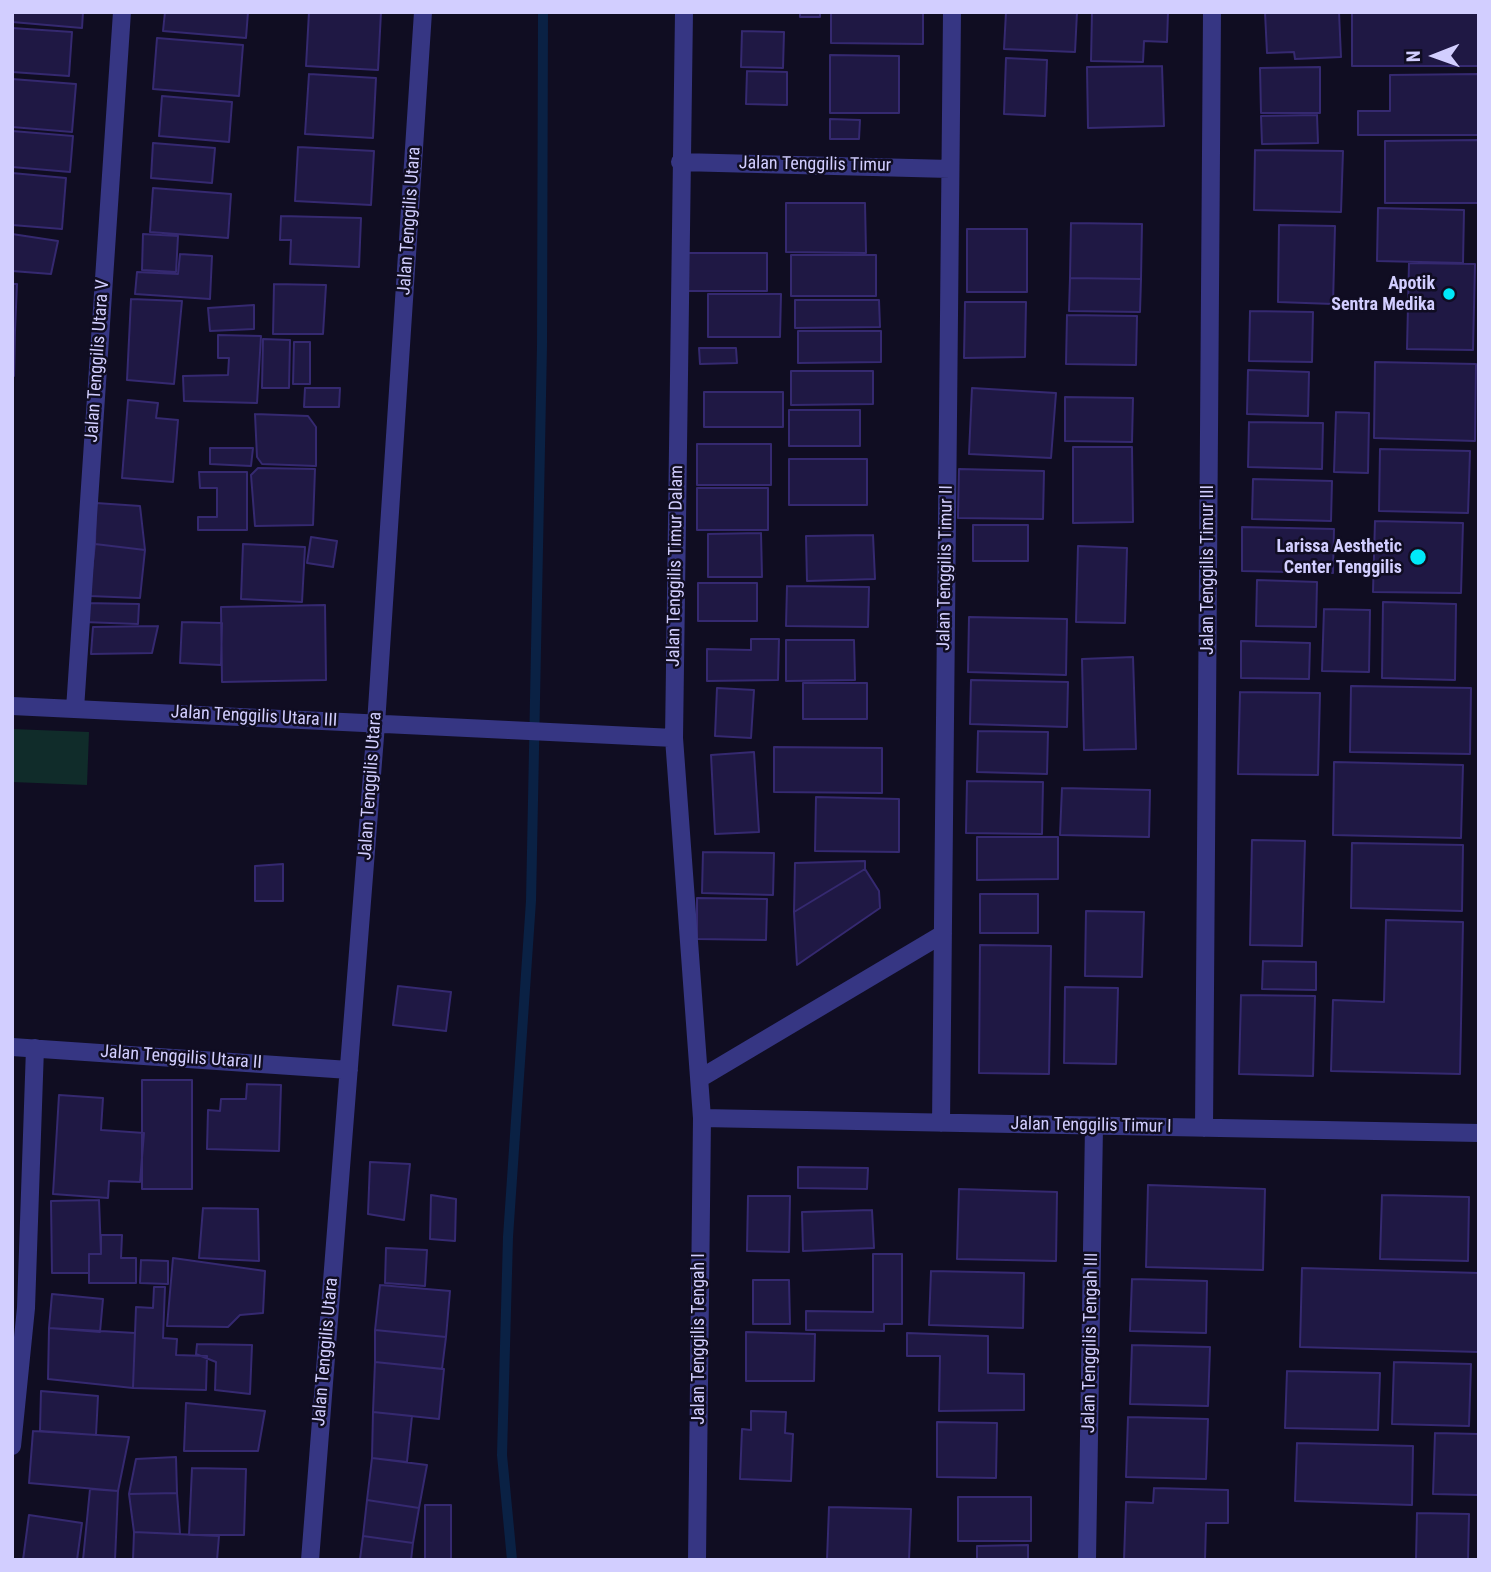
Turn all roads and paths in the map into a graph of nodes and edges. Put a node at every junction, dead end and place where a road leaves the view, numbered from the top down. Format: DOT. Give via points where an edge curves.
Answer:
graph roads {
  1 [pos="122,12"];
  2 [pos="423,12"];
  3 [pos="684,12"];
  4 [pos="951,12"];
  5 [pos="1212,12"];
  6 [pos="680,162"];
  7 [pos="950,169"];
  8 [pos="12,706"];
  9 [pos="75,709"];
  10 [pos="376,724"];
  11 [pos="674,738"];
  12 [pos="943,934"];
  13 [pos="12,1047"];
  14 [pos="35,1048"];
  15 [pos="349,1070"];
  16 [pos="699,1079"];
  17 [pos="702,1118"];
  18 [pos="941,1123"];
  19 [pos="1094,1126"];
  20 [pos="1204,1128"];
  21 [pos="1479,1133"];
  22 [pos="12,1446"];
  23 [pos="310,1560"];
  24 [pos="697,1560"];
  25 [pos="1087,1560"];
  1 -- 9 [label="street, Jalan Tenggilis Utara V"];
  2 -- 10 [label="street, Jalan Tenggilis Utara"];
  3 -- 6 [label="street, Jalan Tenggilis Timur Dalam"];
  4 -- 7 [label="street, Jalan Tenggilis Timur II"];
  5 -- 20 [label="street, Jalan Tenggilis Timur III"];
  6 -- 7 [label="street, Jalan Tenggilis Timur"];
  6 -- 11 [label="street, Jalan Tenggilis Timur Dalam"];
  7 -- 12 [label="street, Jalan Tenggilis Timur II"];
  8 -- 9 [label="street, Jalan Tenggilis Utara III"];
  9 -- 10 [label="street, Jalan Tenggilis Utara III"];
  10 -- 11 [label="street, Jalan Tenggilis Utara III"];
  10 -- 15 [label="street, Jalan Tenggilis Utara"];
  11 -- 16 [label="street, Jalan Tenggilis Timur Dalam"];
  12 -- 16 [label="street"];
  12 -- 18 [label="street, Jalan Tenggilis Timur II"];
  13 -- 14 [label="street, Jalan Tenggilis Utara II"];
  14 -- 15 [label="street, Jalan Tenggilis Utara II"];
  14 -- 22 [label="street" via="26,1308"];
  15 -- 23 [label="street, Jalan Tenggilis Utara"];
  16 -- 17 [label="street, Jalan Tenggilis Timur Dalam"];
  17 -- 18 [label="street, Jalan Tenggilis Timur I"];
  17 -- 24 [label="street, Jalan Tenggilis Tengah I"];
  18 -- 19 [label="street, Jalan Tenggilis Timur I"];
  19 -- 20 [label="street, Jalan Tenggilis Timur I"];
  19 -- 25 [label="street, Jalan Tenggilis Tengah III"];
  20 -- 21 [label="street, Jalan Tenggilis Timur I"];
}
